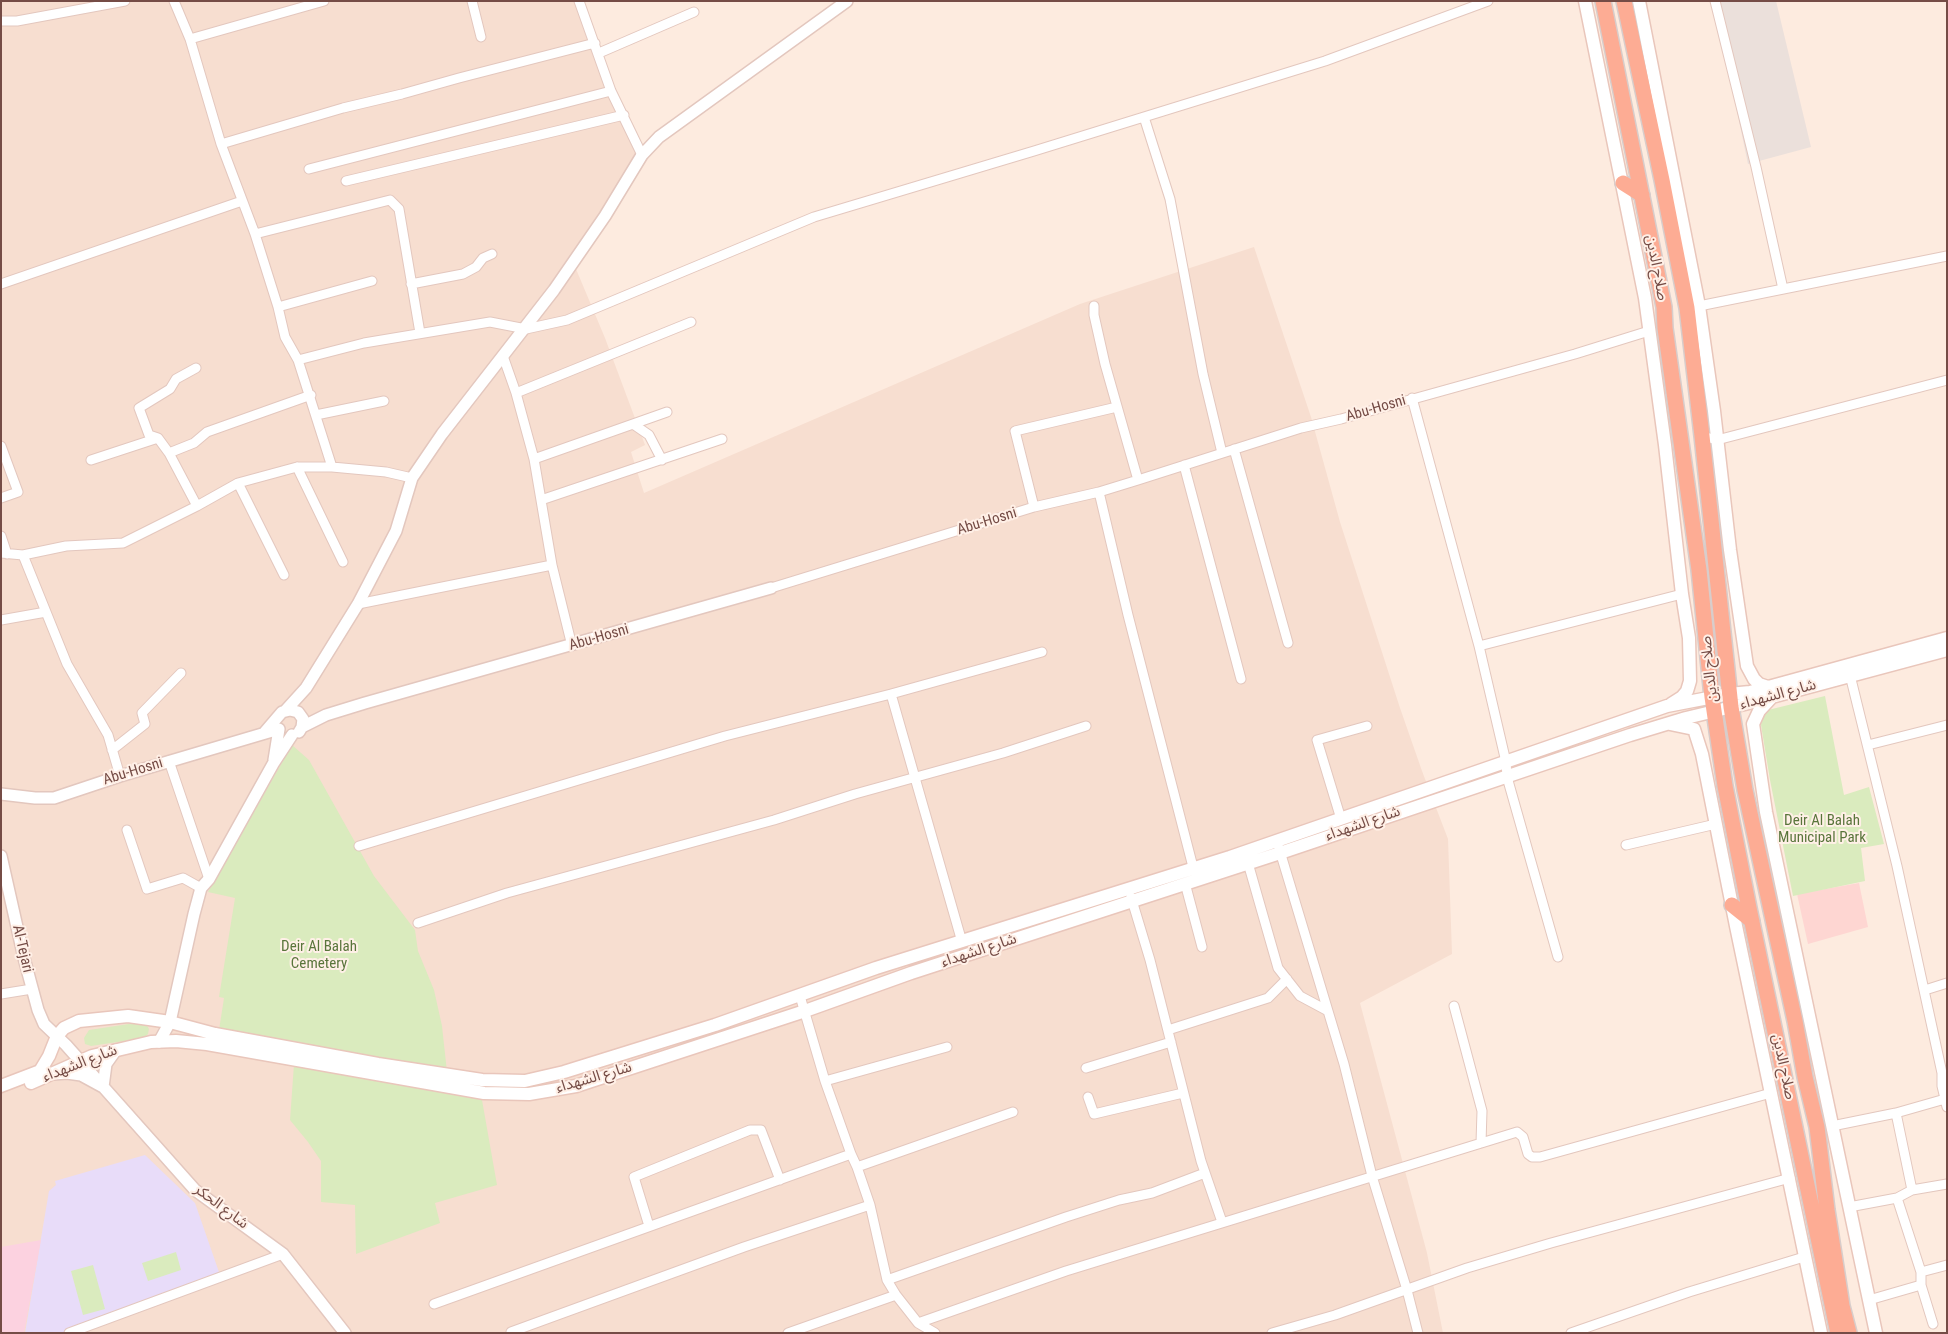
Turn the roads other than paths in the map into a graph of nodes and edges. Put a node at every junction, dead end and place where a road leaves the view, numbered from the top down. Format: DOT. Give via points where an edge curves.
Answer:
graph roads {
  1 [pos="125,1"];
  2 [pos="174,1"];
  3 [pos="324,1"];
  4 [pos="472,1"];
  5 [pos="579,1"];
  6 [pos="847,1"];
  7 [pos="1488,1"];
  8 [pos="1585,1"];
  9 [pos="1603,1"];
  10 [pos="1624,1"];
  11 [pos="1639,1"];
  12 [pos="1715,1"];
  13 [pos="694,12"];
  14 [pos="1,20"];
  15 [pos="481,37"];
  16 [pos="190,39"];
  17 [pos="595,43"];
  18 [pos="599,53"];
  19 [pos="612,91"];
  20 [pos="624,115"];
  21 [pos="1144,117"];
  22 [pos="221,144"];
  23 [pos="642,155"];
  24 [pos="309,169"];
  25 [pos="346,181"];
  26 [pos="1623,183"];
  27 [pos="1642,195"];
  28 [pos="242,201"];
  29 [pos="254,234"];
  30 [pos="492,254"];
  31 [pos="1947,256"];
  32 [pos="372,281"];
  33 [pos="1,284"];
  34 [pos="411,284"];
  35 [pos="1783,289"];
  36 [pos="1094,306"];
  37 [pos="278,307"];
  38 [pos="1693,307"];
  39 [pos="691,322"];
  40 [pos="526,329"];
  41 [pos="1649,332"];
  42 [pos="420,333"];
  43 [pos="503,356"];
  44 [pos="298,360"];
  45 [pos="196,368"];
  46 [pos="1947,380"];
  47 [pos="516,393"];
  48 [pos="311,395"];
  49 [pos="1412,398"];
  50 [pos="384,401"];
  51 [pos="1117,407"];
  52 [pos="667,412"];
  53 [pos="316,415"];
  54 [pos="634,424"];
  55 [pos="158,438"];
  56 [pos="1710,438"];
  57 [pos="722,440"];
  58 [pos="1,446"];
  59 [pos="1234,449"];
  60 [pos="169,453"];
  61 [pos="1222,453"];
  62 [pos="534,459"];
  63 [pos="91,460"];
  64 [pos="662,460"];
  65 [pos="1184,465"];
  66 [pos="332,467"];
  67 [pos="297,468"];
  68 [pos="412,478"];
  69 [pos="1138,480"];
  70 [pos="238,483"];
  71 [pos="1099,492"];
  72 [pos="1,498"];
  73 [pos="541,500"];
  74 [pos="197,506"];
  75 [pos="1034,507"];
  76 [pos="1,536"];
  77 [pos="4,554"];
  78 [pos="23,555"];
  79 [pos="343,562"];
  80 [pos="552,565"];
  81 [pos="284,576"];
  82 [pos="771,588"];
  83 [pos="1682,594"];
  84 [pos="358,604"];
  85 [pos="46,612"];
  86 [pos="1,620"];
  87 [pos="1947,638"];
  88 [pos="1288,643"];
  89 [pos="572,646"];
  90 [pos="1479,646"];
  91 [pos="1947,650"];
  92 [pos="1042,652"];
  93 [pos="1849,671"];
  94 [pos="182,673"];
  95 [pos="1241,679"];
  96 [pos="306,688"];
  97 [pos="1770,692"];
  98 [pos="890,694"];
  99 [pos="1730,700"];
  100 [pos="1713,704"];
  101 [pos="1666,706"];
  102 [pos="286,710"];
  103 [pos="301,715"];
  104 [pos="326,715"];
  105 [pos="1668,723"];
  106 [pos="278,724"];
  107 [pos="1947,725"];
  108 [pos="1086,726"];
  109 [pos="1367,726"];
  110 [pos="302,727"];
  111 [pos="292,736"];
  112 [pos="1868,745"];
  113 [pos="112,750"];
  114 [pos="169,761"];
  115 [pos="1506,762"];
  116 [pos="273,764"];
  117 [pos="120,776"];
  118 [pos="1507,777"];
  119 [pos="915,778"];
  120 [pos="1,794"];
  121 [pos="1341,819"];
  122 [pos="1716,824"];
  123 [pos="127,830"];
  124 [pos="1626,845"];
  125 [pos="359,846"];
  126 [pos="1279,846"];
  127 [pos="1,856"];
  128 [pos="1248,863"];
  129 [pos="1193,868"];
  130 [pos="209,879"];
  131 [pos="1185,883"];
  132 [pos="201,888"];
  133 [pos="1130,895"];
  134 [pos="1732,905"];
  135 [pos="1752,920"];
  136 [pos="418,923"];
  137 [pos="962,942"];
  138 [pos="1202,947"];
  139 [pos="1558,957"];
  140 [pos="1287,979"];
  141 [pos="1947,983"];
  142 [pos="32,990"];
  143 [pos="1925,990"];
  144 [pos="1,994"];
  145 [pos="800,996"];
  146 [pos="1454,1006"];
  147 [pos="805,1011"];
  148 [pos="1328,1011"];
  149 [pos="170,1022"];
  150 [pos="1168,1030"];
  151 [pos="57,1036"];
  152 [pos="159,1042"];
  153 [pos="1171,1042"];
  154 [pos="947,1047"];
  155 [pos="116,1050"];
  156 [pos="80,1061"];
  157 [pos="1086,1068"];
  158 [pos="1944,1072"];
  159 [pos="48,1076"];
  160 [pos="825,1081"];
  161 [pos="1,1086"];
  162 [pos="103,1087"];
  163 [pos="1183,1093"];
  164 [pos="1771,1093"];
  165 [pos="1,1095"];
  166 [pos="1088,1097"];
  167 [pos="1946,1103"];
  168 [pos="1013,1112"];
  169 [pos="1896,1113"];
  170 [pos="1832,1126"];
  171 [pos="1481,1143"];
  172 [pos="851,1154"];
  173 [pos="858,1166"];
  174 [pos="1205,1173"];
  175 [pos="1372,1176"];
  176 [pos="1790,1178"];
  177 [pos="780,1180"];
  178 [pos="1947,1184"];
  179 [pos="1912,1190"];
  180 [pos="1897,1198"];
  181 [pos="870,1204"];
  182 [pos="1849,1207"];
  183 [pos="1222,1222"];
  184 [pos="649,1226"];
  185 [pos="283,1254"];
  186 [pos="1804,1257"];
  187 [pos="1947,1265"];
  188 [pos="1921,1272"];
  189 [pos="888,1280"];
  190 [pos="1921,1285"];
  191 [pos="1407,1290"];
  192 [pos="896,1295"];
  193 [pos="1870,1300"];
  194 [pos="434,1304"];
  195 [pos="918,1323"];
  196 [pos="1933,1324"];
  197 [pos="510,1332"];
  198 [pos="69,1333"];
  199 [pos="345,1333"];
  200 [pos="788,1333"];
  201 [pos="935,1333"];
  202 [pos="1272,1333"];
  203 [pos="1418,1333"];
  204 [pos="1571,1333"];
  205 [pos="1821,1333"];
  206 [pos="1838,1333"];
  207 [pos="1849,1333"];
  208 [pos="1876,1333"];
  1 -- 14 [label="street" via="17,21"];
  2 -- 16 [label="street"];
  3 -- 16 [label="street"];
  4 -- 15 [label="street"];
  5 -- 17 [label="street"];
  6 -- 23 [label="street" via="659,137"];
  7 -- 21 [label="street" via="1325,61"];
  8 -- 26 [label="main road"];
  9 -- 27 [label="highway, صلاح الدين"];
  10 -- 38 [label="highway, صلاح الدين"];
  11 -- 38 [label="main road"];
  12 -- 35 [label="street"];
  13 -- 18 [label="street"];
  16 -- 22 [label="street"];
  17 -- 18 [label="street"];
  17 -- 22 [label="street" via="343,108"];
  18 -- 19 [label="street"];
  19 -- 20 [label="street"];
  19 -- 24 [label="street"];
  20 -- 23 [label="street"];
  20 -- 25 [label="street"];
  21 -- 40 [label="street" via="814,217 567,320"];
  21 -- 61 [label="street" via="1170,198 1203,374"];
  22 -- 28 [label="street"];
  23 -- 40 [label="street" via="605,216"];
  26 -- 27 [label="highway"];
  26 -- 41 [label="main road"];
  27 -- 100 [label="highway, صلاح الدين" via="1664,307 1699,570"];
  28 -- 29 [label="street"];
  28 -- 33 [label="street"];
  29 -- 34 [label="street" via="390,200 399,209"];
  29 -- 37 [label="street"];
  30 -- 34 [label="street" via="463,274"];
  31 -- 35 [label="street"];
  32 -- 37 [label="street"];
  34 -- 42 [label="street"];
  35 -- 38 [label="street"];
  36 -- 51 [label="street"];
  37 -- 44 [label="street" via="285,337"];
  38 -- 56 [label="highway, صلاح الدين"];
  39 -- 47 [label="street"];
  40 -- 42 [label="street" via="490,322"];
  40 -- 43 [label="street"];
  41 -- 49 [label="street, Abu-Hosni"];
  41 -- 83 [label="main road"];
  42 -- 44 [label="street"];
  43 -- 47 [label="street"];
  43 -- 68 [label="street"];
  44 -- 48 [label="street"];
  45 -- 55 [label="street" via="176,379 170,389 140,408 149,435"];
  46 -- 56 [label="street"];
  47 -- 62 [label="street"];
  48 -- 53 [label="street"];
  48 -- 60 [label="street" via="207,432 194,443"];
  49 -- 59 [label="street, Abu-Hosni"];
  49 -- 90 [label="street"];
  50 -- 53 [label="street"];
  51 -- 69 [label="street"];
  51 -- 75 [label="street" via="1015,431"];
  52 -- 54 [label="street"];
  53 -- 66 [label="street"];
  54 -- 62 [label="street"];
  54 -- 64 [label="street" via="649,435"];
  55 -- 60 [label="street"];
  55 -- 63 [label="street"];
  56 -- 97 [label="main road" via="1747,666 1754,679"];
  56 -- 99 [label="highway, صلاح الدين"];
  57 -- 64 [label="street"];
  58 -- 72 [label="street" via="18,492"];
  59 -- 61 [label="street, Abu-Hosni"];
  59 -- 88 [label="street"];
  60 -- 74 [label="street"];
  61 -- 65 [label="street, Abu-Hosni"];
  62 -- 73 [label="street"];
  64 -- 73 [label="street"];
  65 -- 69 [label="street, Abu-Hosni"];
  65 -- 95 [label="street"];
  66 -- 67 [label="street"];
  66 -- 68 [label="street"];
  67 -- 70 [label="street"];
  67 -- 79 [label="street"];
  68 -- 84 [label="street" via="396,531"];
  69 -- 71 [label="street, Abu-Hosni"];
  70 -- 74 [label="street"];
  70 -- 81 [label="street"];
  71 -- 75 [label="street, Abu-Hosni"];
  71 -- 129 [label="street"];
  73 -- 80 [label="street"];
  74 -- 78 [label="street" via="123,543 66,546"];
  75 -- 82 [label="street, Abu-Hosni"];
  76 -- 77 [label="street"];
  77 -- 78 [label="street"];
  78 -- 85 [label="street"];
  80 -- 84 [label="street"];
  80 -- 89 [label="street"];
  82 -- 89 [label="street, Abu-Hosni"];
  83 -- 90 [label="street"];
  83 -- 101 [label="main road" via="1689,638 1690,681 1687,692"];
  84 -- 96 [label="street"];
  85 -- 86 [label="street"];
  85 -- 113 [label="street" via="67,664 108,735"];
  87 -- 93 [label="main road"];
  89 -- 104 [label="street, Abu-Hosni"];
  90 -- 115 [label="street"];
  91 -- 93 [label="main road"];
  92 -- 98 [label="street"];
  93 -- 97 [label="main road, شارع الشهداء"];
  93 -- 112 [label="street"];
  94 -- 113 [label="street" via="142,713 145,724"];
  96 -- 102 [label="street"];
  96 -- 103 [label="street"];
  97 -- 99 [label="main road, شارع الشهداء"];
  97 -- 170 [label="main road" via="1753,724 1775,858"];
  98 -- 119 [label="street"];
  98 -- 125 [label="street" via="725,736"];
  99 -- 100 [label="main road, شارع الشهداء"];
  99 -- 207 [label="highway, صلاح الدين" via="1745,790 1817,1127 1828,1220"];
  100 -- 101 [label="main road, شارع الشهداء"];
  100 -- 105 [label="main road, شارع الشهداء"];
  100 -- 135 [label="highway, صلاح الدين" via="1725,786"];
  101 -- 115 [label="main road, شارع الشهداء"];
  102 -- 103 [label="street, Abu-Hosni" via="294,710"];
  102 -- 106 [label="street"];
  103 -- 104 [label="street, Abu-Hosni"];
  103 -- 110 [label="street"];
  104 -- 110 [label="street, Abu-Hosni"];
  105 -- 118 [label="main road, شارع الشهداء"];
  105 -- 122 [label="main road" via="1696,732"];
  106 -- 111 [label="street" via="284,734"];
  106 -- 114 [label="street, Abu-Hosni" via="263,734"];
  106 -- 116 [label="street"];
  107 -- 112 [label="street"];
  108 -- 119 [label="street"];
  109 -- 121 [label="street" via="1317,740"];
  110 -- 111 [label="street, Abu-Hosni"];
  111 -- 116 [label="street, Abu-Hosni"];
  112 -- 143 [label="street"];
  113 -- 117 [label="street"];
  114 -- 117 [label="street, Abu-Hosni"];
  114 -- 130 [label="street"];
  115 -- 118 [label="street"];
  115 -- 121 [label="main road, شارع الشهداء"];
  116 -- 130 [label="street"];
  117 -- 120 [label="street, Abu-Hosni" via="54,798"];
  118 -- 126 [label="main road, شارع الشهداء"];
  118 -- 139 [label="street"];
  119 -- 136 [label="street" via="507,894"];
  119 -- 137 [label="street"];
  121 -- 126 [label="main road, شارع الشهداء"];
  122 -- 124 [label="street"];
  122 -- 134 [label="main road"];
  123 -- 132 [label="street" via="147,889 184,878"];
  126 -- 128 [label="main road, شارع الشهداء"];
  126 -- 129 [label="main road, شارع الشهداء"];
  126 -- 148 [label="street"];
  127 -- 142 [label="street, Al-Tejari"];
  128 -- 131 [label="main road, شارع الشهداء"];
  128 -- 140 [label="street" via="1278,968"];
  129 -- 133 [label="main road, شارع الشهداء"];
  130 -- 132 [label="street"];
  131 -- 133 [label="main road, شارع الشهداء"];
  131 -- 138 [label="street"];
  132 -- 149 [label="street"];
  133 -- 137 [label="main road, شارع الشهداء"];
  133 -- 147 [label="main road, شارع الشهداء"];
  133 -- 150 [label="street"];
  134 -- 135 [label="highway"];
  134 -- 164 [label="main road"];
  135 -- 206 [label="highway, صلاح الدين"];
  137 -- 145 [label="main road, شارع الشهداء" via="876,968"];
  140 -- 148 [label="street" via="1300,996"];
  140 -- 150 [label="street" via="1268,998"];
  141 -- 143 [label="street"];
  142 -- 144 [label="street"];
  142 -- 151 [label="street, Al-Tejari" via="40,1018"];
  143 -- 158 [label="street"];
  145 -- 147 [label="street"];
  145 -- 149 [label="main road, شارع الشهداء" via="618,1056 525,1081 482,1080 378,1064 215,1034"];
  146 -- 171 [label="street" via="1482,1111"];
  147 -- 152 [label="main road, شارع الشهداء" via="576,1086 529,1094 484,1093 207,1044"];
  147 -- 160 [label="street"];
  148 -- 175 [label="street"];
  149 -- 151 [label="main road, شارع الشهداء" via="128,1016 79,1021 64,1028"];
  149 -- 152 [label="street"];
  150 -- 153 [label="street"];
  151 -- 156 [label="street, شارع الحكر"];
  151 -- 161 [label="main road, شارع الشهداء" via="40,1071"];
  152 -- 155 [label="main road, شارع الشهداء"];
  153 -- 157 [label="street"];
  153 -- 163 [label="street"];
  154 -- 160 [label="street"];
  155 -- 156 [label="main road, شارع الشهداء"];
  155 -- 162 [label="street" via="106,1064"];
  156 -- 159 [label="main road, شارع الشهداء"];
  156 -- 162 [label="street, شارع الحكر"];
  158 -- 167 [label="street"];
  159 -- 162 [label="street" via="81,1075"];
  159 -- 165 [label="main road, شارع الشهداء"];
  160 -- 172 [label="street"];
  162 -- 185 [label="street, شارع الحكر" via="195,1190"];
  163 -- 166 [label="street" via="1094,1114"];
  163 -- 174 [label="street"];
  164 -- 171 [label="street" via="1540,1157 1528,1154 1523,1137 1516,1132"];
  164 -- 176 [label="main road"];
  167 -- 169 [label="street"];
  168 -- 173 [label="street"];
  169 -- 170 [label="street"];
  169 -- 179 [label="street"];
  170 -- 182 [label="main road"];
  171 -- 175 [label="street"];
  172 -- 173 [label="street"];
  172 -- 177 [label="street"];
  173 -- 181 [label="street"];
  174 -- 183 [label="street"];
  174 -- 189 [label="street" via="1152,1193 1066,1217"];
  175 -- 183 [label="street"];
  175 -- 191 [label="street"];
  176 -- 186 [label="main road"];
  176 -- 191 [label="street" via="1551,1243"];
  177 -- 184 [label="street"];
  177 -- 184 [label="street" via="760,1130 750,1130 634,1178"];
  178 -- 179 [label="street"];
  179 -- 180 [label="street"];
  180 -- 182 [label="street"];
  180 -- 188 [label="street"];
  181 -- 189 [label="street"];
  181 -- 197 [label="street"];
  182 -- 193 [label="main road"];
  183 -- 195 [label="street"];
  184 -- 194 [label="street"];
  185 -- 198 [label="street"];
  185 -- 199 [label="street, شارع الحكر"];
  186 -- 204 [label="street"];
  186 -- 205 [label="main road"];
  187 -- 188 [label="street"];
  188 -- 190 [label="street"];
  189 -- 192 [label="street"];
  190 -- 193 [label="street"];
  190 -- 196 [label="street"];
  191 -- 202 [label="street"];
  191 -- 203 [label="street"];
  192 -- 195 [label="street"];
  192 -- 200 [label="street"];
  193 -- 208 [label="main road"];
  195 -- 201 [label="street"];
}
